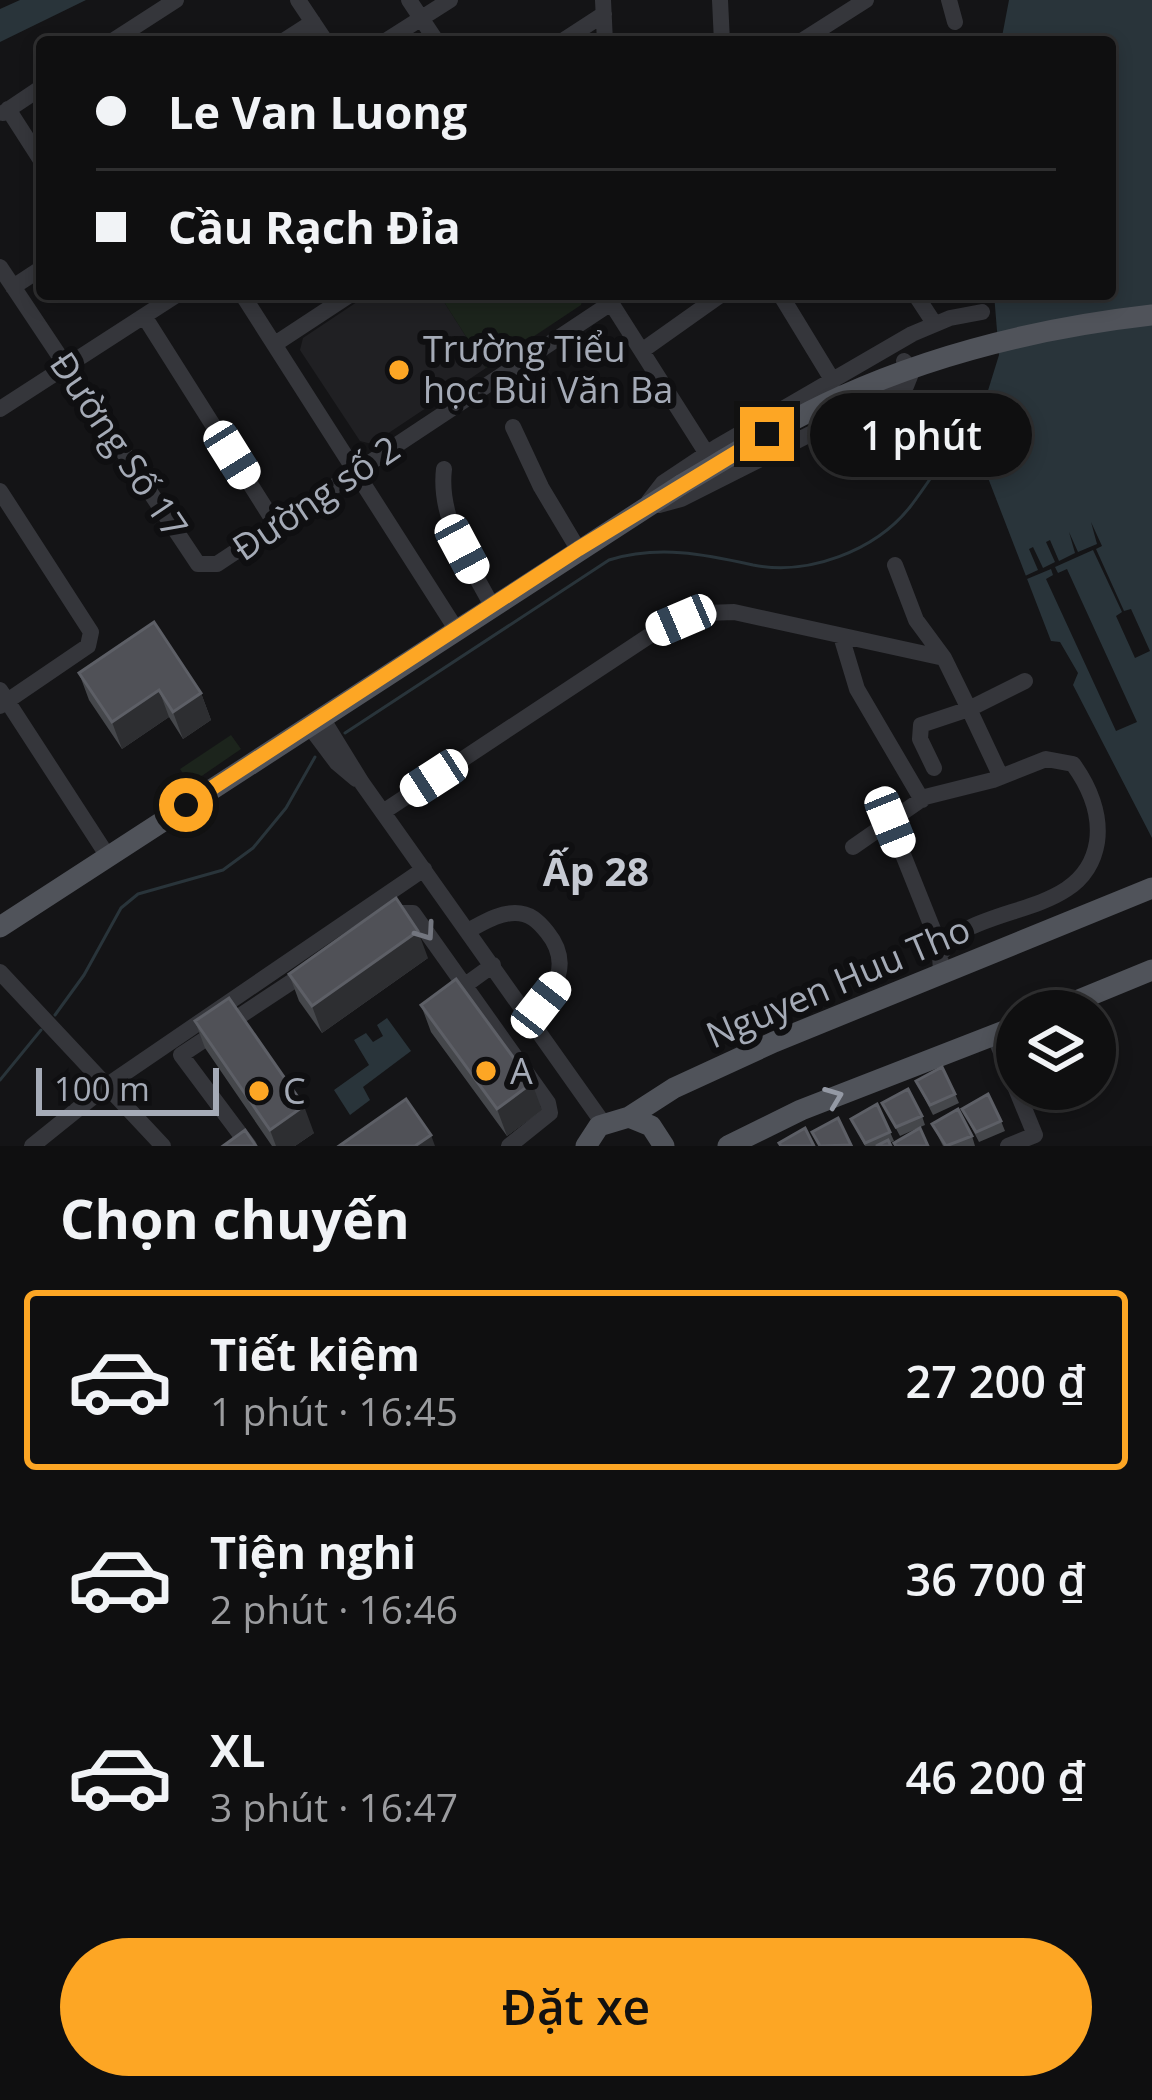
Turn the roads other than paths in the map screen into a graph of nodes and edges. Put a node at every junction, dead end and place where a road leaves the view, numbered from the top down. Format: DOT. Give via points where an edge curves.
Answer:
graph roads {
  1 [pos="176,0"];
  2 [pos="298,0"];
  3 [pos="410,0"];
  4 [pos="450,0"];
  5 [pos="720,0"];
  6 [pos="866,0"];
  7 [pos="950,0"];
  8 [pos="603,7"];
  9 [pos="422,18"];
  10 [pos="313,22"];
  11 [pos="955,22"];
  12 [pos="120,36"];
  13 [pos="291,36"];
  14 [pos="322,36"];
  15 [pos="394,36"];
  16 [pos="433,36"];
  17 [pos="568,36"];
  18 [pos="722,36"];
  19 [pos="809,36"];
  20 [pos="36,91"];
  21 [pos="4,112"];
  22 [pos="36,154"];
  23 [pos="0,267"];
  24 [pos="36,272"];
  25 [pos="13,287"];
  26 [pos="169,300"];
  27 [pos="246,300"];
  28 [pos="342,300"];
  29 [pos="607,300"];
  30 [pos="613,300"];
  31 [pos="714,300"];
  32 [pos="784,300"];
  33 [pos="919,300"];
  34 [pos="982,312"];
  35 [pos="1152,315"];
  36 [pos="144,316"];
  37 [pos="934,323"];
  38 [pos="275,344"];
  39 [pos="893,347"];
  40 [pos="643,350"];
  41 [pos="67,367"];
  42 [pos="833,381"];
  43 [pos="0,409"];
  44 [pos="513,427"];
  45 [pos="707,454"];
  46 [pos="444,470"];
  47 [pos="358,471"];
  48 [pos="0,491"];
  49 [pos="641,511"];
  50 [pos="276,525"];
  51 [pos="578,549"];
  52 [pos="198,564"];
  53 [pos="895,565"];
  54 [pos="492,606"];
  55 [pos="456,629"];
  56 [pos="841,636"];
  57 [pos="944,658"];
  58 [pos="1025,681"];
  59 [pos="2,699"];
  60 [pos="969,709"];
  61 [pos="316,723"];
  62 [pos="934,768"];
  63 [pos="1001,777"];
  64 [pos="922,800"];
  65 [pos="383,812"];
  66 [pos="890,822"];
  67 [pos="853,848"];
  68 [pos="107,855"];
  69 [pos="424,869"];
  70 [pos="1152,888"];
  71 [pos="376,926"];
  72 [pos="0,927"];
  73 [pos="469,930"];
  74 [pos="337,952"];
  75 [pos="941,963"];
  76 [pos="494,965"];
  77 [pos="1152,970"];
  78 [pos="0,972"];
  79 [pos="464,986"];
  80 [pos="1101,990"];
  81 [pos="530,1016"];
  82 [pos="994,1035"];
  83 [pos="109,1084"];
  84 [pos="629,1117"];
  85 [pos="594,1134"];
  86 [pos="1041,1140"];
  87 [pos="32,1146"];
  88 [pos="163,1146"];
  89 [pos="249,1146"];
  90 [pos="509,1146"];
  91 [pos="567,1146"];
  92 [pos="664,1146"];
  93 [pos="728,1146"];
  94 [pos="1008,1146"];
  1 -- 12 [label="street"];
  2 -- 10 [label="street"];
  3 -- 9 [label="street"];
  4 -- 9 [label="street"];
  5 -- 18 [label="street"];
  6 -- 19 [label="street"];
  7 -- 11 [label="street"];
  8 -- 17 [label="street"];
  9 -- 15 [label="street"];
  9 -- 16 [label="street"];
  10 -- 13 [label="street"];
  10 -- 14 [label="street"];
  20 -- 21 [label="street"];
  21 -- 22 [label="street"];
  23 -- 25 [label="street, Đường Số 17"];
  24 -- 25 [label="street"];
  25 -- 41 [label="street, Đường Số 17"];
  26 -- 36 [label="street"];
  27 -- 38 [label="street"];
  28 -- 38 [label="street"];
  29 -- 47 [label="street, Đường số 2"];
  30 -- 40 [label="street"];
  31 -- 40 [label="street"];
  32 -- 42 [label="street"];
  33 -- 37 [label="street"];
  34 -- 37 [label="street"];
  35 -- 49 [label="main road, bridge" via="1041,333 840,397"];
  36 -- 41 [label="street"];
  36 -- 50 [label="street"];
  37 -- 39 [label="street"];
  38 -- 47 [label="street"];
  39 -- 42 [label="street"];
  39 -- 49 [label="street" via="912,371 907,386 681,499"];
  40 -- 45 [label="street"];
  41 -- 43 [label="street"];
  41 -- 52 [label="street, Đường Số 17"];
  42 -- 45 [label="street"];
  44 -- 51 [label="street"];
  45 -- 49 [label="street" via="663,483"];
  46 -- 54 [label="street" via="449,520"];
  47 -- 50 [label="street, Đường số 2"];
  47 -- 55 [label="street"];
  48 -- 59 [label="street" via="91,632 88,646"];
  49 -- 51 [label="main road"];
  50 -- 52 [label="street, Đường số 2" via="217,564"];
  51 -- 54 [label="main road"];
  53 -- 57 [label="street" via="916,620"];
  54 -- 55 [label="main road"];
  55 -- 61 [label="main road"];
  56 -- 57 [label="street"];
  56 -- 64 [label="street" via="857,689"];
  56 -- 65 [label="street" via="734,612 681,620"];
  57 -- 60 [label="street"];
  58 -- 60 [label="street"];
  59 -- 68 [label="street"];
  60 -- 62 [label="street" via="921,725"];
  60 -- 63 [label="street"];
  61 -- 65 [label="street"];
  61 -- 68 [label="main road"];
  63 -- 64 [label="street"];
  63 -- 75 [label="street" via="1046,759 1073,764 1099,822 1093,862 1067,891 963,931"];
  64 -- 66 [label="street"];
  65 -- 69 [label="street"];
  66 -- 67 [label="street"];
  66 -- 75 [label="street"];
  68 -- 72 [label="main road"];
  69 -- 73 [label="street"];
  69 -- 83 [label="street"];
  70 -- 75 [label="main road, Nguyen Huu Tho"];
  71 -- 79 [label="street, one-way" via="413,913"];
  73 -- 76 [label="street"];
  73 -- 81 [label="street" via="515,913 536,919 555,942 562,966 556,986"];
  74 -- 89 [label="street" via="181,1055"];
  75 -- 84 [label="main road, Nguyen Huu Tho" via="674,1088"];
  76 -- 79 [label="street"];
  76 -- 81 [label="street"];
  77 -- 80 [label="main road"];
  78 -- 83 [label="street"];
  79 -- 90 [label="street" via="548,1103 550,1113"];
  81 -- 85 [label="street"];
  82 -- 86 [label="street"];
  93 -- 82 [label="main road, one-way"];
  83 -- 87 [label="street"];
  83 -- 88 [label="street"];
  84 -- 85 [label="main road, Nguyen Huu Tho"];
  84 -- 92 [label="main road" via="651,1126"];
  85 -- 91 [label="main road"];
  86 -- 94 [label="street"];
}
